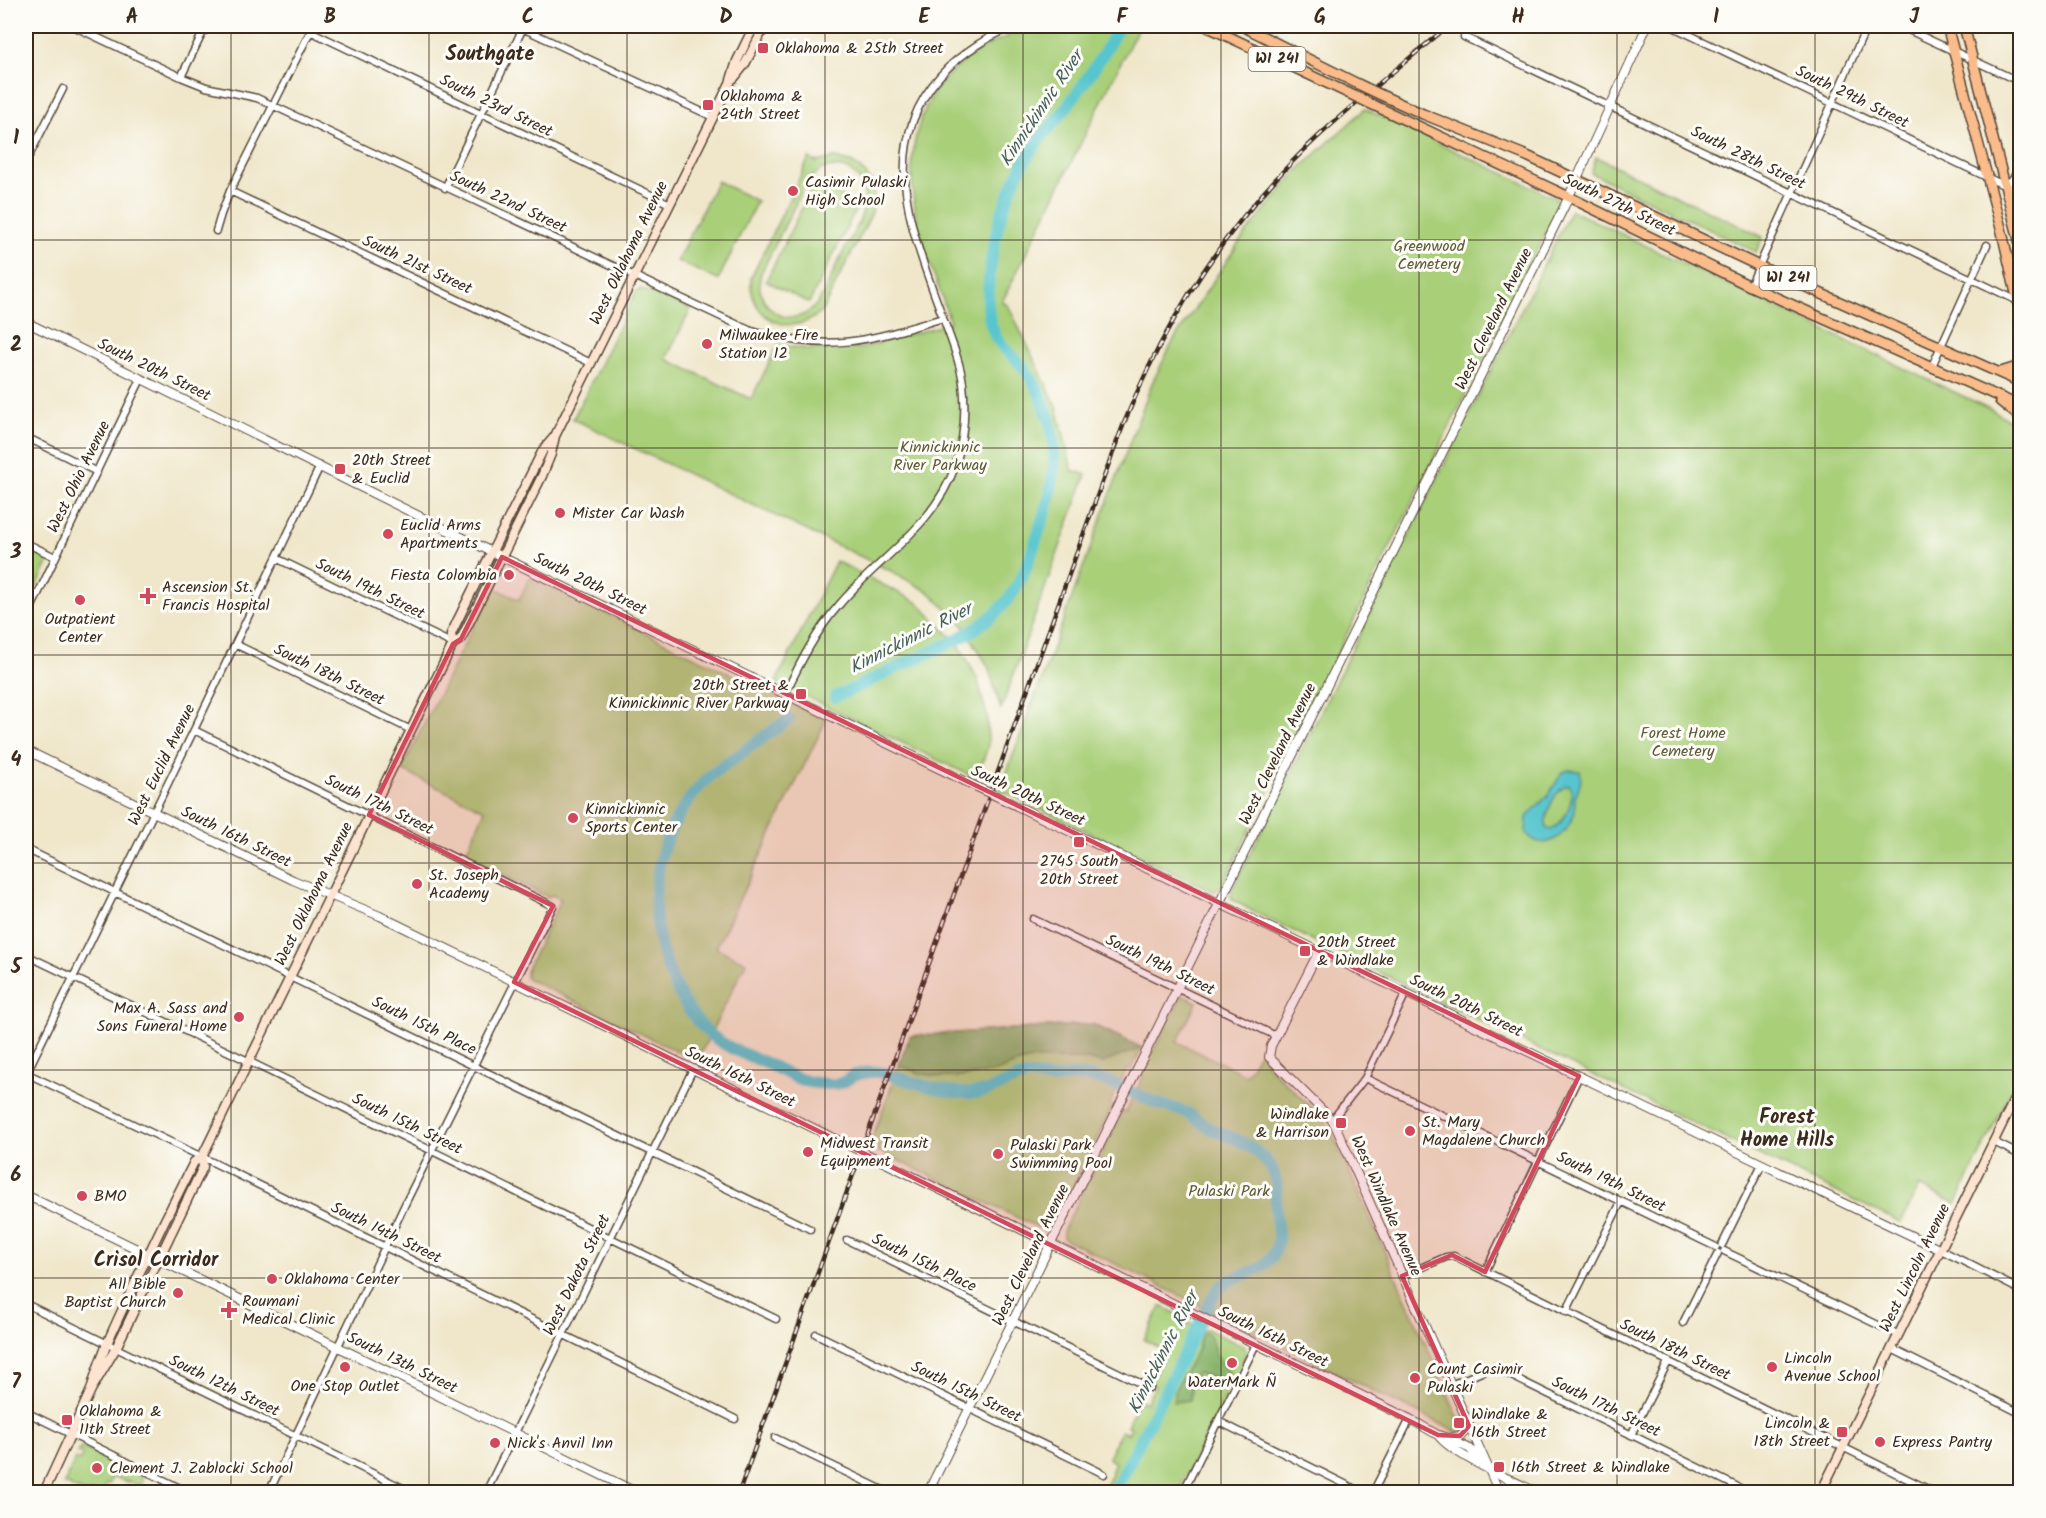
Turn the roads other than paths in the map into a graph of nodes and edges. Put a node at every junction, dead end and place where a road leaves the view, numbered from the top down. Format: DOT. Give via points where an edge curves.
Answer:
graph roads {
  1 [pos="73,26"];
  2 [pos="206,26"];
  3 [pos="522,26"];
  4 [pos="740,26"];
  5 [pos="765,26"];
  6 [pos="1019,26"];
  7 [pos="1208,26"];
  8 [pos="1242,26"];
  9 [pos="1647,26"];
  10 [pos="1671,26"];
  11 [pos="1867,26"];
  12 [pos="1900,26"];
  13 [pos="1947,26"];
  14 [pos="1964,26"];
  15 [pos="312,28"];
  16 [pos="753,28"];
  17 [pos="760,35"];
  18 [pos="1464,37"];
  19 [pos="1953,50"];
  20 [pos="1972,59"];
  21 [pos="181,77"];
  22 [pos="2020,82"];
  23 [pos="730,83"];
  24 [pos="63,89"];
  25 [pos="1832,103"];
  26 [pos="273,105"];
  27 [pos="1611,107"];
  28 [pos="482,113"];
  29 [pos="713,117"];
  30 [pos="26,162"];
  31 [pos="2020,166"];
  32 [pos="1986,176"];
  33 [pos="1578,179"];
  34 [pos="2006,186"];
  35 [pos="445,188"];
  36 [pos="230,192"];
  37 [pos="2020,193"];
  38 [pos="1792,194"];
  39 [pos="1569,197"];
  40 [pos="670,204"];
  41 [pos="216,231"];
  42 [pos="2020,244"];
  43 [pos="1987,245"];
  44 [pos="1759,266"];
  45 [pos="634,276"];
  46 [pos="1972,280"];
  47 [pos="1750,285"];
  48 [pos="2020,305"];
  49 [pos="943,318"];
  50 [pos="26,321"];
  51 [pos="1942,346"];
  52 [pos="591,363"];
  53 [pos="1932,366"];
  54 [pos="2020,366"];
  55 [pos="2001,372"];
  56 [pos="141,379"];
  57 [pos="2020,382"];
  58 [pos="1986,390"];
  59 [pos="2020,406"];
  60 [pos="2020,417"];
  61 [pos="555,436"];
  62 [pos="26,437"];
  63 [pos="320,466"];
  64 [pos="97,472"];
  65 [pos="520,494"];
  66 [pos="531,500"];
  67 [pos="26,543"];
  68 [pos="491,551"];
  69 [pos="55,557"];
  70 [pos="502,557"];
  71 [pos="276,558"];
  72 [pos="26,619"];
  73 [pos="235,644"];
  74 [pos="453,644"];
  75 [pos="785,694"];
  76 [pos="194,730"];
  77 [pos="411,730"];
  78 [pos="26,750"];
  79 [pos="153,812"];
  80 [pos="369,815"];
  81 [pos="26,849"];
  82 [pos="115,892"];
  83 [pos="329,896"];
  84 [pos="1220,902"];
  85 [pos="1033,919"];
  86 [pos="1319,951"];
  87 [pos="26,955"];
  88 [pos="290,976"];
  89 [pos="72,978"];
  90 [pos="514,982"];
  91 [pos="1177,988"];
  92 [pos="1406,993"];
  93 [pos="1276,1036"];
  94 [pos="248,1061"];
  95 [pos="474,1065"];
  96 [pos="693,1069"];
  97 [pos="26,1074"];
  98 [pos="1579,1076"];
  99 [pos="1365,1078"];
  100 [pos="2020,1088"];
  101 [pos="1332,1120"];
  102 [pos="1994,1142"];
  103 [pos="432,1151"];
  104 [pos="652,1153"];
  105 [pos="2020,1155"];
  106 [pos="201,1157"];
  107 [pos="1538,1161"];
  108 [pos="1762,1164"];
  109 [pos="26,1195"];
  110 [pos="1621,1202"];
  111 [pos="810,1229"];
  112 [pos="610,1238"];
  113 [pos="848,1240"];
  114 [pos="1051,1245"];
  115 [pos="385,1247"];
  116 [pos="1720,1249"];
  117 [pos="1941,1250"];
  118 [pos="148,1254"];
  119 [pos="158,1259"];
  120 [pos="1485,1272"];
  121 [pos="1402,1276"];
  122 [pos="2020,1290"];
  123 [pos="26,1304"];
  124 [pos="1566,1312"];
  125 [pos="776,1318"];
  126 [pos="1012,1322"];
  127 [pos="1683,1323"];
  128 [pos="562,1334"];
  129 [pos="816,1334"];
  130 [pos="1899,1335"];
  131 [pos="107,1343"];
  132 [pos="1256,1344"];
  133 [pos="337,1346"];
  134 [pos="116,1348"];
  135 [pos="1892,1349"];
  136 [pos="1668,1362"];
  137 [pos="1451,1385"];
  138 [pos="1150,1388"];
  139 [pos="92,1390"];
  140 [pos="969,1408"];
  141 [pos="26,1412"];
  142 [pos="2020,1413"];
  143 [pos="735,1419"];
  144 [pos="1410,1419"];
  145 [pos="1218,1421"];
  146 [pos="1469,1426"];
  147 [pos="514,1433"];
  148 [pos="70,1434"];
  149 [pos="1438,1435"];
  150 [pos="1632,1435"];
  151 [pos="296,1436"];
  152 [pos="775,1438"];
  153 [pos="1448,1438"];
  154 [pos="1843,1447"];
  155 [pos="1487,1467"];
  156 [pos="1104,1474"];
  157 [pos="44,1492"];
  158 [pos="188,1492"];
  159 [pos="269,1492"];
  160 [pos="411,1492"];
  161 [pos="486,1492"];
  162 [pos="636,1492"];
  163 [pos="887,1492"];
  164 [pos="928,1492"];
  165 [pos="1183,1492"];
  166 [pos="1361,1492"];
  167 [pos="1373,1492"];
  168 [pos="1499,1492"];
  169 [pos="1537,1492"];
  170 [pos="1748,1492"];
  171 [pos="1821,1492"];
  172 [pos="1934,1492"];
  1 -- 21 [label="street, South 22nd Street"];
  2 -- 21 [label="street"];
  3 -- 28 [label="street"];
  3 -- 29 [label="street"];
  4 -- 16 [label="street"];
  5 -- 17 [label="main road, West Oklahoma Avenue"];
  6 -- 49 [label="street" via="976,45 953,62 929,88 906,142 903,172 911,224"];
  7 -- 39 [label="main road, South 27th Street / WI 241, bridge"];
  8 -- 33 [label="main road, South 27th Street / WI 241, bridge" via="1379,94"];
  9 -- 27 [label="street, West Cleveland Avenue"];
  10 -- 25 [label="street, South 29th Street"];
  11 -- 25 [label="street"];
  12 -- 19 [label="street"];
  13 -- 19 [label="main road"];
  14 -- 20 [label="main road"];
  15 -- 26 [label="street"];
  15 -- 28 [label="street, South 23rd Street"];
  16 -- 17 [label="street"];
  16 -- 23 [label="main road, West Oklahoma Avenue"];
  17 -- 23 [label="main road, West Oklahoma Avenue"];
  18 -- 27 [label="street, South 28th Street"];
  19 -- 20 [label="street"];
  19 -- 32 [label="main road"];
  20 -- 22 [label="street"];
  20 -- 34 [label="main road"];
  21 -- 26 [label="street, South 22nd Street"];
  23 -- 29 [label="main road, West Oklahoma Avenue"];
  24 -- 30 [label="street"];
  25 -- 32 [label="street, South 29th Street"];
  25 -- 38 [label="street"];
  26 -- 35 [label="street, South 22nd Street"];
  26 -- 36 [label="street"];
  27 -- 33 [label="street, West Cleveland Avenue"];
  27 -- 38 [label="street, South 28th Street"];
  28 -- 35 [label="street"];
  28 -- 40 [label="street, South 23rd Street"];
  29 -- 40 [label="main road, West Oklahoma Avenue"];
  31 -- 34 [label="street"];
  32 -- 34 [label="street, South 29th Street"];
  32 -- 48 [label="main road"];
  33 -- 39 [label="street, West Cleveland Avenue"];
  33 -- 44 [label="main road, South 27th Street / WI 241"];
  34 -- 37 [label="street, South 29th Street"];
  34 -- 42 [label="main road"];
  35 -- 45 [label="street, South 22nd Street"];
  36 -- 41 [label="street"];
  36 -- 52 [label="street, South 21st Street"];
  38 -- 44 [label="street"];
  38 -- 46 [label="street, South 28th Street"];
  39 -- 47 [label="main road, South 27th Street / WI 241"];
  39 -- 84 [label="street, West Cleveland Avenue"];
  40 -- 45 [label="main road, West Oklahoma Avenue"];
  43 -- 46 [label="street"];
  44 -- 47 [label="street"];
  44 -- 51 [label="main road, South 27th Street / WI 241"];
  45 -- 49 [label="street, South 22nd Street" via="749,330 800,342 836,344 866,340"];
  45 -- 52 [label="main road, West Oklahoma Avenue"];
  46 -- 48 [label="street, South 28th Street"];
  46 -- 51 [label="street"];
  47 -- 53 [label="main road, South 27th Street / WI 241"];
  49 -- 75 [label="street" via="957,354 965,409 961,446 950,479 917,529 832,613"];
  50 -- 56 [label="street, South 20th Street"];
  51 -- 53 [label="street"];
  51 -- 55 [label="main road, South 27th Street / WI 241"];
  52 -- 61 [label="main road, West Oklahoma Avenue"];
  53 -- 58 [label="main road, South 27th Street / WI 241"];
  54 -- 55 [label="main road"];
  55 -- 57 [label="main road, South 27th Street / WI 241"];
  56 -- 63 [label="street, South 20th Street"];
  56 -- 64 [label="street, West Ohio Avenue"];
  58 -- 59 [label="main road, South 27th Street / WI 241"];
  58 -- 60 [label="main road"];
  61 -- 65 [label="main road, West Oklahoma Avenue" via="543,450"];
  61 -- 66 [label="main road, West Oklahoma Avenue"];
  62 -- 64 [label="street"];
  63 -- 68 [label="street, South 20th Street"];
  63 -- 71 [label="street, West Euclid Avenue"];
  64 -- 69 [label="street, West Ohio Avenue"];
  65 -- 66 [label="main road"];
  65 -- 68 [label="main road, West Oklahoma Avenue"];
  66 -- 70 [label="main road, West Oklahoma Avenue"];
  67 -- 69 [label="street"];
  68 -- 70 [label="street, South 20th Street"];
  68 -- 74 [label="main road, West Oklahoma Avenue" via="451,634"];
  69 -- 72 [label="street, West Ohio Avenue"];
  70 -- 74 [label="main road, West Oklahoma Avenue" via="461,639"];
  70 -- 75 [label="street, South 20th Street"];
  71 -- 73 [label="street, West Euclid Avenue"];
  71 -- 74 [label="street, South 19th Street"];
  73 -- 76 [label="street, West Euclid Avenue"];
  73 -- 77 [label="street, South 18th Street"];
  74 -- 77 [label="main road, West Oklahoma Avenue"];
  75 -- 84 [label="street, South 20th Street, bridge"];
  76 -- 79 [label="street, West Euclid Avenue"];
  76 -- 80 [label="street, South 17th Street"];
  77 -- 80 [label="main road, West Oklahoma Avenue"];
  78 -- 79 [label="street, South 16th Street"];
  79 -- 82 [label="street, West Euclid Avenue"];
  79 -- 83 [label="street, South 16th Street"];
  80 -- 83 [label="main road, West Oklahoma Avenue"];
  80 -- 90 [label="street, South 17th Street" via="553,906"];
  81 -- 82 [label="street, South 15th Place"];
  82 -- 88 [label="street, South 15th Place"];
  82 -- 89 [label="street, West Euclid Avenue"];
  83 -- 88 [label="main road, West Oklahoma Avenue"];
  83 -- 90 [label="street, South 16th Street" via="380,916"];
  84 -- 86 [label="street, South 20th Street"];
  84 -- 91 [label="street, West Cleveland Avenue"];
  85 -- 91 [label="street, South 19th Street"];
  86 -- 92 [label="street, South 20th Street"];
  86 -- 93 [label="street, West Windlake Avenue"];
  87 -- 89 [label="street, South 15th Street"];
  88 -- 94 [label="main road, West Oklahoma Avenue"];
  88 -- 95 [label="street, South 15th Place"];
  89 -- 94 [label="street, South 15th Street"];
  89 -- 97 [label="street, West Euclid Avenue"];
  90 -- 95 [label="street"];
  90 -- 96 [label="street, South 16th Street"];
  91 -- 93 [label="street, South 19th Street"];
  91 -- 114 [label="street, West Cleveland Avenue"];
  92 -- 98 [label="street, South 20th Street"];
  92 -- 99 [label="street"];
  93 -- 101 [label="street, West Windlake Avenue" via="1269,1051 1271,1061"];
  94 -- 103 [label="street, South 15th Street"];
  94 -- 106 [label="main road, West Oklahoma Avenue"];
  95 -- 103 [label="street"];
  95 -- 104 [label="street, South 15th Place"];
  96 -- 104 [label="street, West Dakota Street"];
  96 -- 114 [label="street, South 16th Street, bridge"];
  97 -- 106 [label="street, South 14th Street"];
  98 -- 107 [label="street"];
  98 -- 108 [label="street, South 20th Street"];
  99 -- 101 [label="street"];
  99 -- 107 [label="street, South 19th Street"];
  100 -- 102 [label="main road, West Lincoln Avenue"];
  101 -- 121 [label="street, West Windlake Avenue"];
  102 -- 105 [label="street"];
  102 -- 117 [label="main road, West Lincoln Avenue"];
  103 -- 112 [label="street, South 15th Street"];
  103 -- 115 [label="street"];
  104 -- 111 [label="street, South 15th Place"];
  104 -- 112 [label="street, West Dakota Street"];
  106 -- 115 [label="street, South 14th Street"];
  106 -- 118 [label="main road, West Oklahoma Avenue" via="194,1162"];
  106 -- 119 [label="main road, West Oklahoma Avenue" via="203,1167"];
  107 -- 110 [label="street, South 19th Street"];
  107 -- 120 [label="street"];
  108 -- 116 [label="street"];
  108 -- 117 [label="street, South 20th Street"];
  109 -- 118 [label="street, South 13th Street"];
  110 -- 116 [label="street, South 19th Street"];
  110 -- 124 [label="street"];
  112 -- 125 [label="street, South 15th Street"];
  112 -- 128 [label="street, West Dakota Street"];
  113 -- 126 [label="street, South 15th Place"];
  114 -- 126 [label="street, West Cleveland Avenue"];
  114 -- 132 [label="street, South 16th Street"];
  115 -- 128 [label="street, South 14th Street"];
  115 -- 133 [label="street"];
  116 -- 127 [label="street"];
  116 -- 130 [label="street, South 19th Street"];
  117 -- 122 [label="street, South 20th Street"];
  117 -- 130 [label="main road, West Lincoln Avenue"];
  118 -- 119 [label="street, South 13th Street"];
  118 -- 131 [label="main road, West Oklahoma Avenue"];
  119 -- 133 [label="street, South 13th Street"];
  119 -- 134 [label="main road, West Oklahoma Avenue"];
  120 -- 121 [label="street, South 18th Street" via="1450,1256"];
  120 -- 124 [label="street, South 18th Street"];
  121 -- 137 [label="street, West Windlake Avenue"];
  123 -- 131 [label="street, South 12th Street"];
  124 -- 136 [label="street, South 18th Street"];
  126 -- 138 [label="street, South 15th Place"];
  126 -- 140 [label="street, West Cleveland Avenue"];
  128 -- 143 [label="street, South 14th Street"];
  128 -- 147 [label="street, West Dakota Street"];
  129 -- 140 [label="street, South 15th Street"];
  130 -- 135 [label="main road, West Lincoln Avenue"];
  131 -- 134 [label="street, South 12th Street"];
  131 -- 139 [label="main road, West Oklahoma Avenue"];
  132 -- 144 [label="street, South 16th Street"];
  132 -- 145 [label="street"];
  133 -- 147 [label="street, South 13th Street"];
  133 -- 151 [label="street"];
  134 -- 139 [label="main road, West Oklahoma Avenue"];
  134 -- 151 [label="street, South 12th Street"];
  135 -- 142 [label="street"];
  135 -- 154 [label="main road, West Lincoln Avenue"];
  136 -- 150 [label="street"];
  136 -- 154 [label="street, South 18th Street"];
  137 -- 146 [label="street, West Windlake Avenue"];
  137 -- 150 [label="street, South 17th Street" via="1493,1367"];
  139 -- 148 [label="main road, West Oklahoma Avenue"];
  140 -- 156 [label="street, South 15th Street"];
  140 -- 164 [label="street, West Cleveland Avenue"];
  141 -- 148 [label="street"];
  144 -- 149 [label="street, South 16th Street"];
  144 -- 167 [label="street"];
  145 -- 165 [label="street"];
  145 -- 166 [label="street"];
  146 -- 153 [label="street" via="1463,1435"];
  146 -- 155 [label="street, West Windlake Avenue"];
  147 -- 161 [label="street, West Dakota Street"];
  147 -- 162 [label="street, South 13th Street"];
  148 -- 157 [label="main road, West Oklahoma Avenue"];
  148 -- 158 [label="street"];
  149 -- 153 [label="street, South 16th Street"];
  149 -- 155 [label="street, South 16th Street" via="1443,1443"];
  150 -- 170 [label="street, South 17th Street"];
  151 -- 159 [label="street"];
  151 -- 160 [label="street, South 12th Street"];
  152 -- 163 [label="street"];
  153 -- 155 [label="street, South 16th Street" via="1474,1452"];
  154 -- 171 [label="main road, West Lincoln Avenue"];
  154 -- 172 [label="street, South 18th Street"];
  155 -- 168 [label="street, West Windlake Avenue"];
  155 -- 169 [label="street, South 16th Street"];
}
